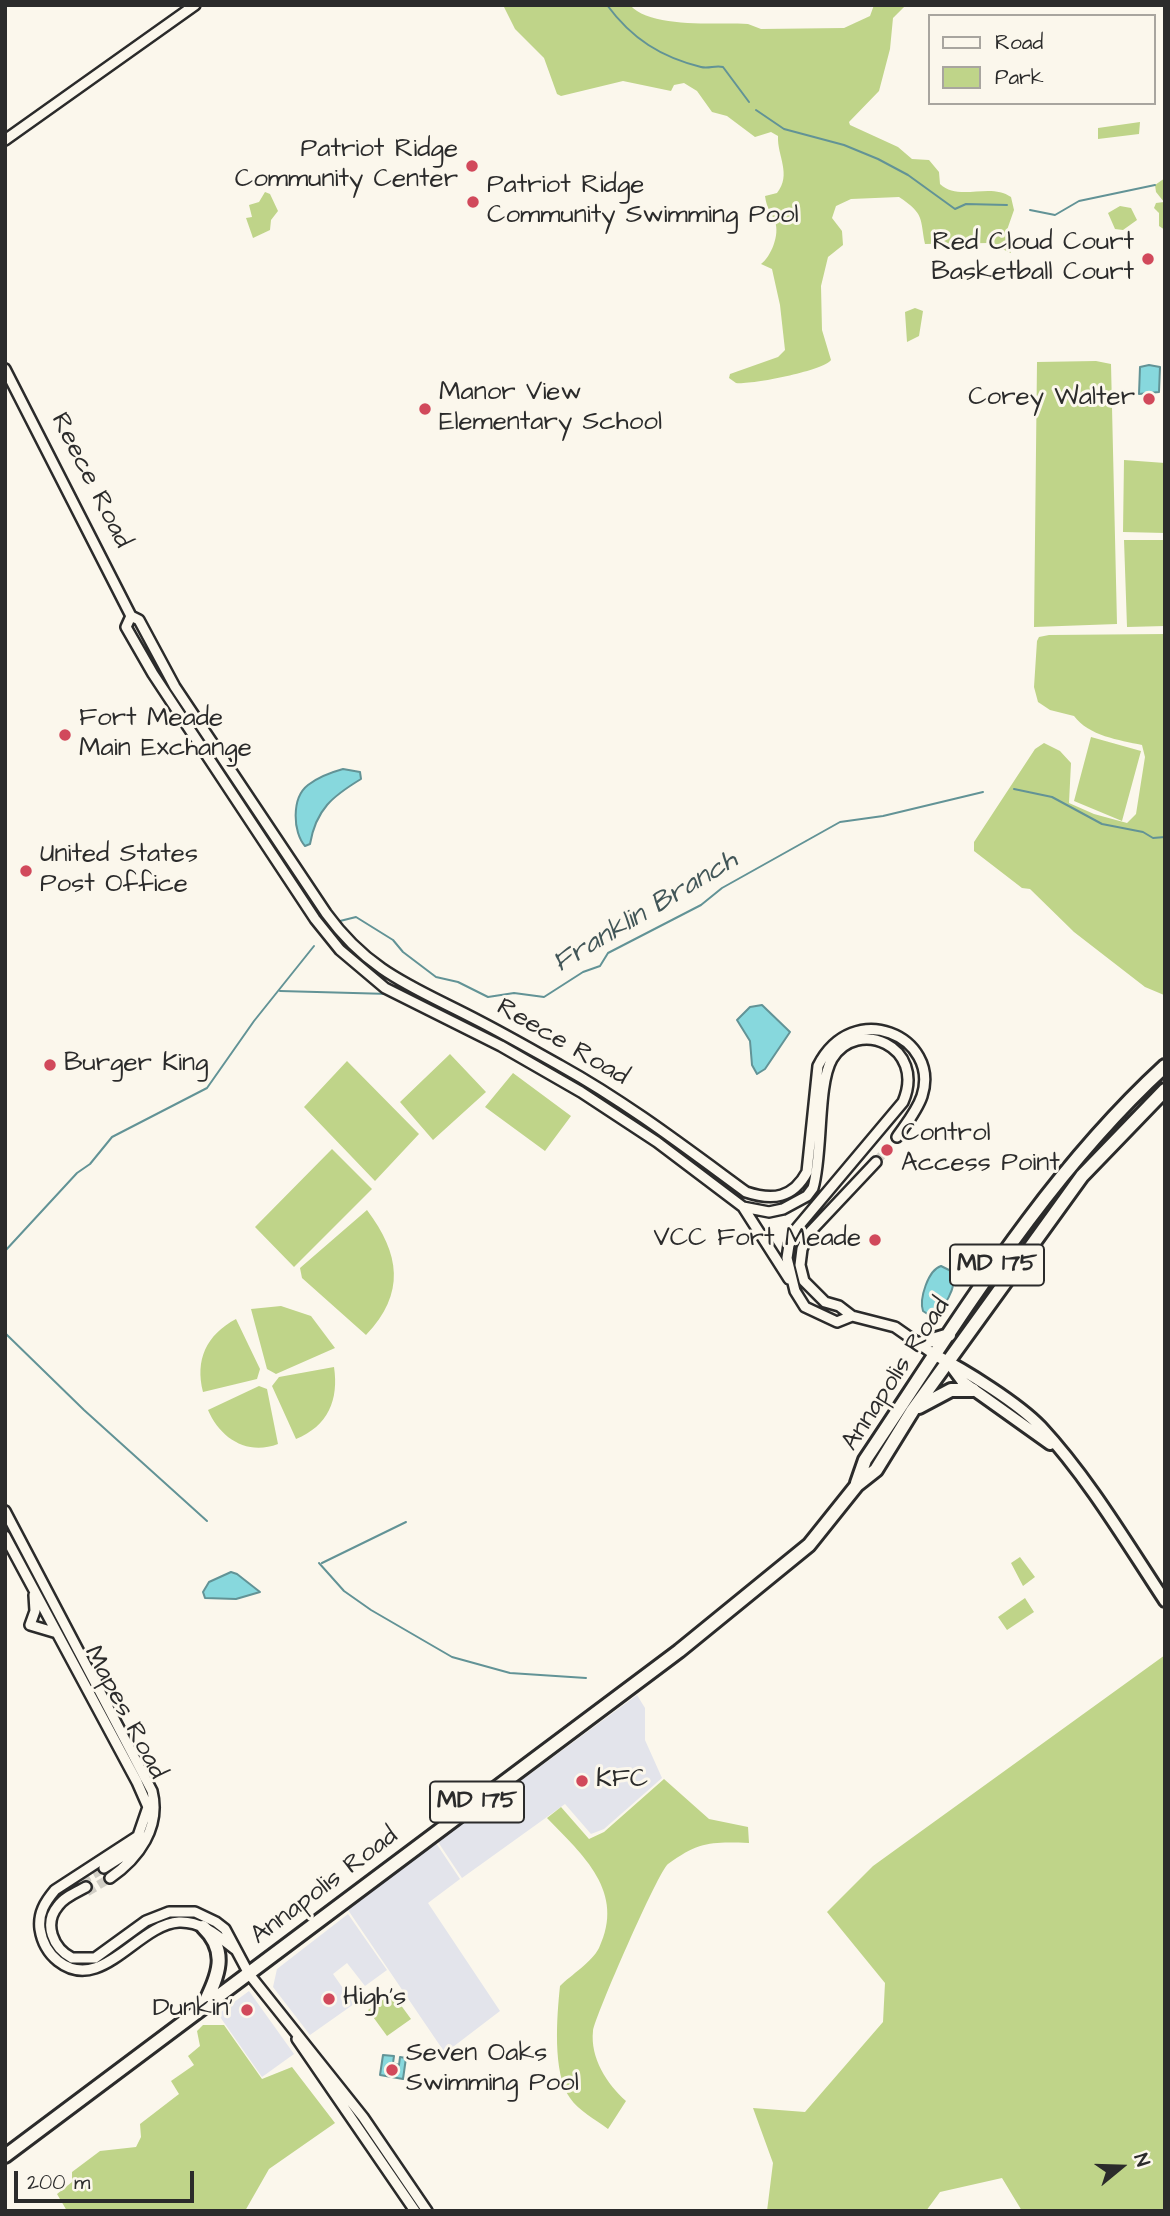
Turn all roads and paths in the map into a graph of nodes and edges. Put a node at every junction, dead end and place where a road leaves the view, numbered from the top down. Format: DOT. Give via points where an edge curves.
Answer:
graph roads {
  1 [pos="195,5"];
  2 [pos="5,140"];
  3 [pos="5,369"];
  4 [pos="131,616"];
  5 [pos="1165,1066"];
  6 [pos="1165,1090"];
  7 [pos="897,1137"];
  8 [pos="876,1162"];
  9 [pos="743,1207"];
  10 [pos="790,1281"];
  11 [pos="852,1316"];
  12 [pos="949,1335"];
  13 [pos="919,1344"];
  14 [pos="935,1355"];
  15 [pos="949,1362"];
  16 [pos="973,1390"];
  17 [pos="913,1410"];
  18 [pos="1056,1445"];
  19 [pos="857,1485"];
  20 [pos="5,1511"];
  21 [pos="5,1536"];
  22 [pos="34,1590"];
  23 [pos="1165,1601"];
  24 [pos="58,1633"];
  25 [pos="107,1873"];
  26 [pos="86,1889"];
  27 [pos="203,1927"];
  28 [pos="236,1950"];
  29 [pos="249,1973"];
  30 [pos="202,2008"];
  31 [pos="295,2034"];
  32 [pos="5,2156"];
  33 [pos="415,2211"];
  34 [pos="427,2211"];
  1 -- 2 [label="street"];
  3 -- 4 [label="street, Reece Road"];
  4 -- 7 [label="street, Reece Road" via="139,620 175,687 334,923 347,940 403,985 563,1067 746,1192 764,1198 793,1191 807,1172 814,1087 825,1052 841,1037 861,1028 887,1031 917,1056 925,1080 916,1110"];
  4 -- 9 [label="street, Reece Road" via="126,627 153,674 340,950 385,988 581,1092"];
  5 -- 12 [label="main road, Annapolis Road / MD 175" via="1122,1105 1070,1164"];
  6 -- 15 [label="main road, Annapolis Road / MD 175" via="1082,1176"];
  8 -- 11 [label="street, Reece Road" via="810,1232 802,1249 804,1281 813,1293"];
  9 -- 10 [label="street, Reece Road"];
  9 -- 10 [label="street" via="769,1212 783,1209 813,1188 828,1067 842,1048 874,1040 896,1050 909,1073 904,1102 797,1228 787,1258"];
  10 -- 11 [label="street, Reece Road" via="805,1307 819,1316 837,1322"];
  11 -- 13 [label="street, Reece Road" via="895,1327"];
  12 -- 13 [label="main road"];
  12 -- 14 [label="main road, Annapolis Road / MD 175"];
  13 -- 14 [label="street, Reece Road"];
  14 -- 15 [label="main road, Reece Road"];
  14 -- 19 [label="main road, Annapolis Road / MD 175" via="865,1460"];
  15 -- 16 [label="main road, Reece Road" via="957,1378"];
  15 -- 17 [label="main road, Annapolis Road / MD 175"];
  15 -- 18 [label="main road, Reece Road" via="1039,1425"];
  16 -- 17 [label="main road" via="951,1390"];
  16 -- 18 [label="main road, Reece Road" via="1048,1444"];
  17 -- 19 [label="main road, Annapolis Road / MD 175" via="876,1470"];
  18 -- 23 [label="main road, Reece Road"];
  19 -- 29 [label="main road, Annapolis Road / MD 175" via="809,1545 746,1599"];
  20 -- 25 [label="street, Mapes Road" via="152,1791 154,1819 142,1844 132,1860"];
  21 -- 22 [label="street, Mapes Road"];
  22 -- 24 [label="street, Mapes Road"];
  22 -- 24 [label="street" via="30,1625"];
  24 -- 27 [label="street, Mapes Road" via="148,1807 138,1836 48,1899 40,1920 44,1943 62,1964 90,1969 165,1925 183,1922"];
  26 -- 28 [label="street" via="57,1916 55,1944 72,1958 95,1958 146,1921 185,1911 216,1922"];
  27 -- 28 [label="street"];
  27 -- 30 [label="main road" via="214,1937 221,1964"];
  28 -- 29 [label="street"];
  29 -- 30 [label="main road, Annapolis Road / MD 175"];
  29 -- 31 [label="street"];
  30 -- 32 [label="main road, Annapolis Road / MD 175"];
  31 -- 33 [label="street"];
  31 -- 34 [label="street" via="363,2117"];
}
